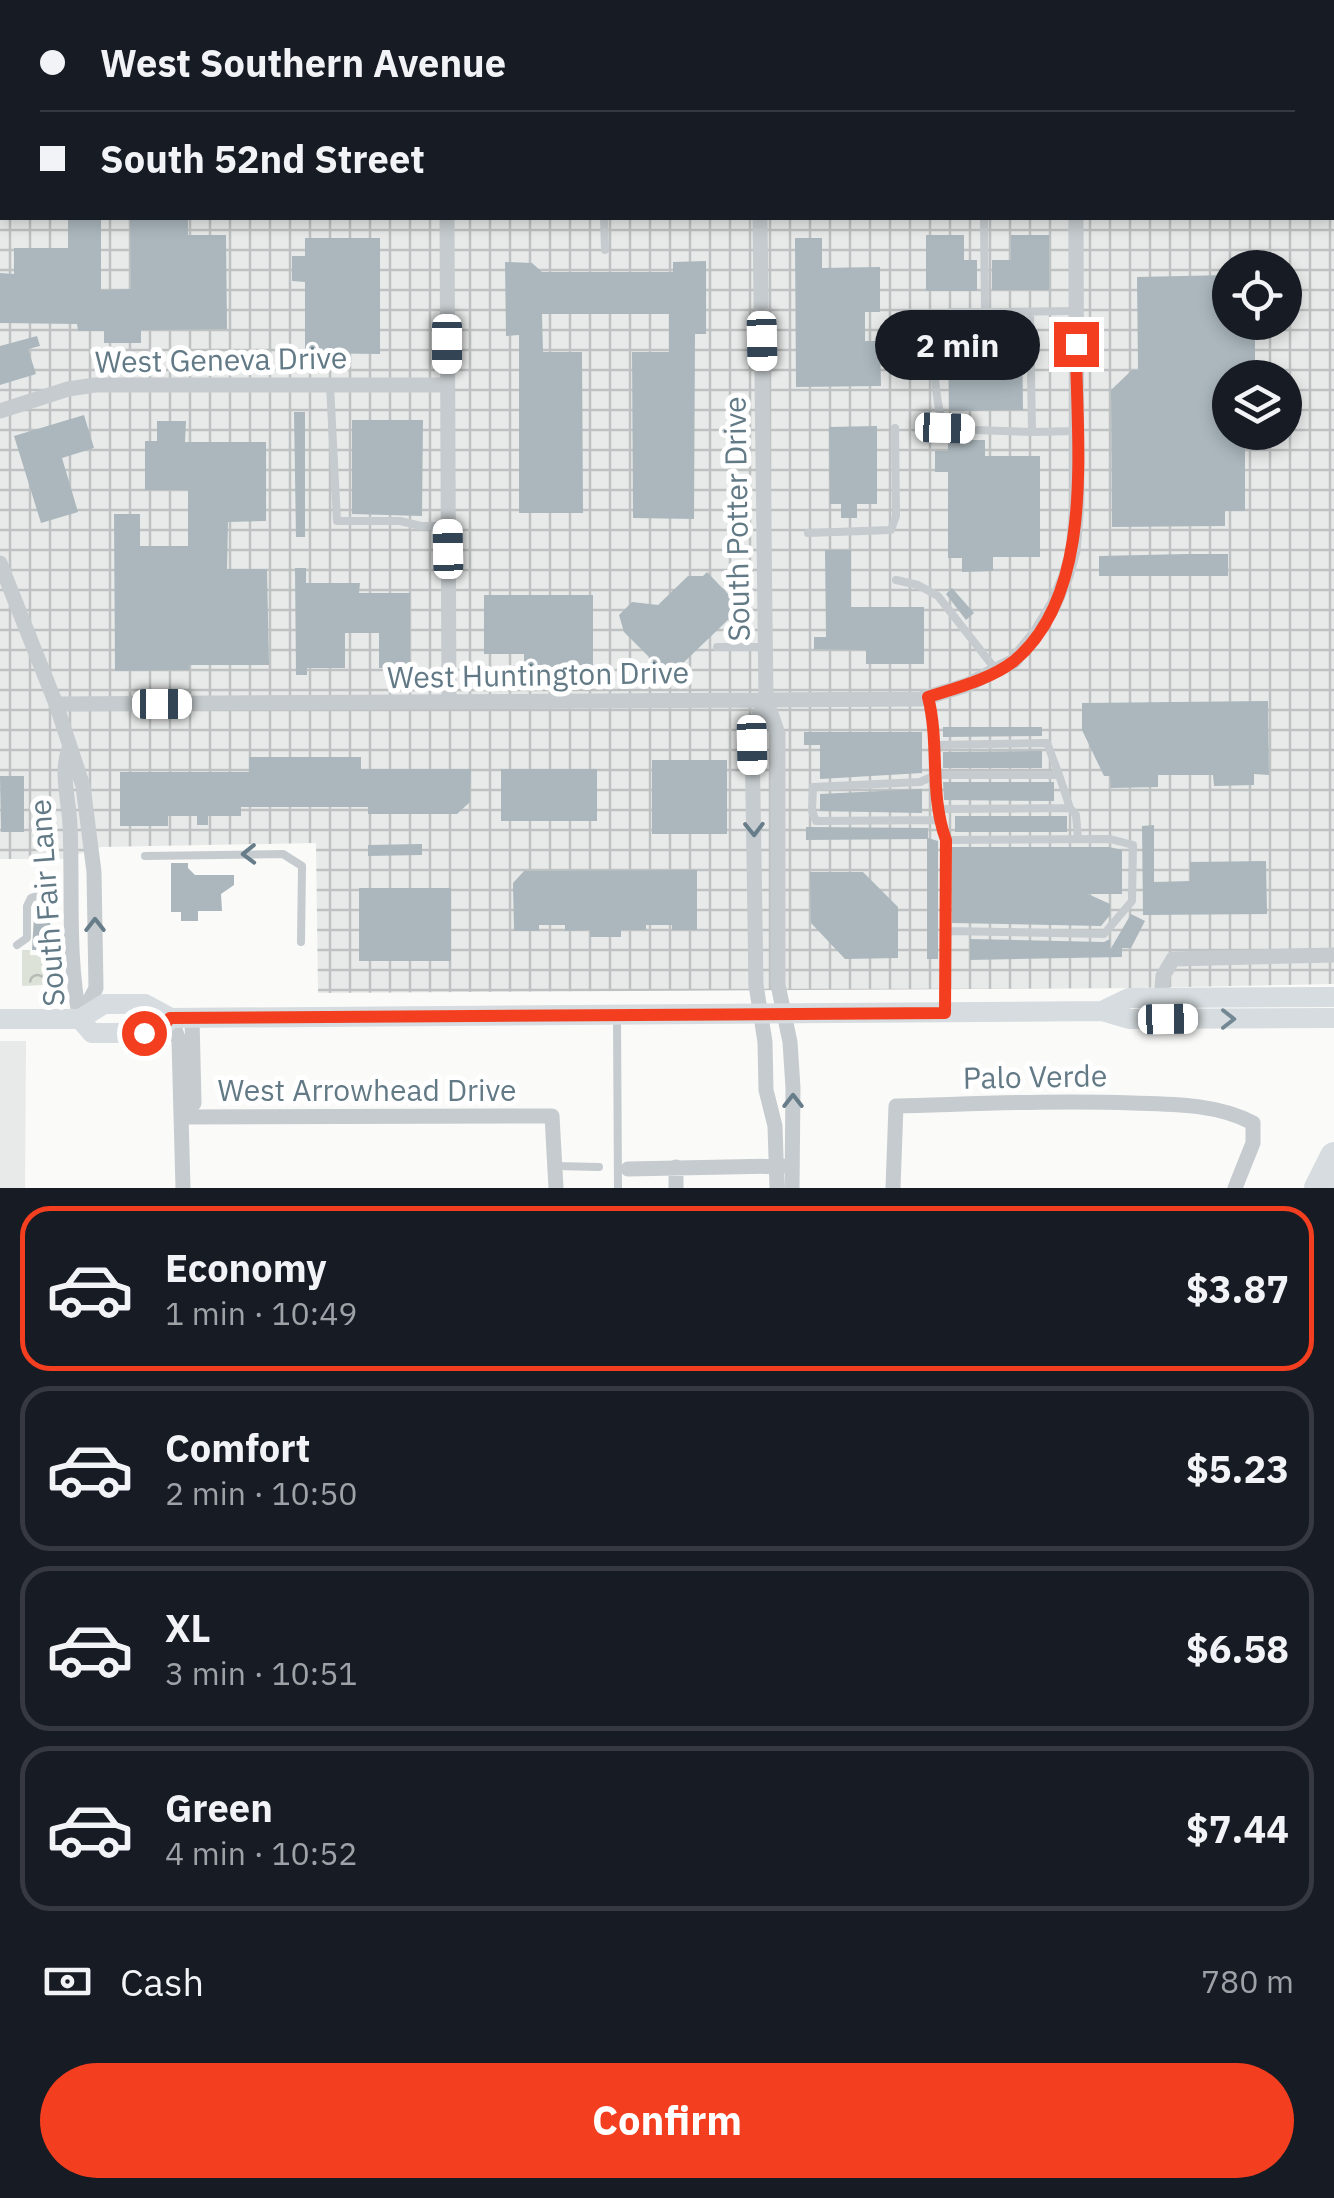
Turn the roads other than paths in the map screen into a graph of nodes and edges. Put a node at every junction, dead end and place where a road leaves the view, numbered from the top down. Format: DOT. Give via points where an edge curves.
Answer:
graph roads {
  1 [pos="447,220"];
  2 [pos="604,220"];
  3 [pos="760,220"];
  4 [pos="984,220"];
  5 [pos="1076,220"];
  6 [pos="605,250"];
  7 [pos="1076,311"];
  8 [pos="985,312"];
  9 [pos="1030,312"];
  10 [pos="330,384"];
  11 [pos="447,385"];
  12 [pos="0,411"];
  13 [pos="896,428"];
  14 [pos="1077,430"];
  15 [pos="1032,432"];
  16 [pos="448,526"];
  17 [pos="808,533"];
  18 [pos="0,563"];
  19 [pos="896,580"];
  20 [pos="765,647"];
  21 [pos="717,648"];
  22 [pos="996,670"];
  23 [pos="928,697"];
  24 [pos="766,699"];
  25 [pos="449,701"];
  26 [pos="56,704"];
  27 [pos="935,745"];
  28 [pos="69,749"];
  29 [pos="936,775"];
  30 [pos="1059,775"];
  31 [pos="1070,808"];
  32 [pos="938,809"];
  33 [pos="938,820"];
  34 [pos="946,840"];
  35 [pos="1078,840"];
  36 [pos="145,856"];
  37 [pos="56,878"];
  38 [pos="947,930"];
  39 [pos="301,942"];
  40 [pos="16,946"];
  41 [pos="1334,954"];
  42 [pos="1334,997"];
  43 [pos="1161,998"];
  44 [pos="1102,1011"];
  45 [pos="945,1013"];
  46 [pos="784,1014"];
  47 [pos="761,1015"];
  48 [pos="617,1016"];
  49 [pos="181,1018"];
  50 [pos="1334,1018"];
  51 [pos="0,1019"];
  52 [pos="80,1020"];
  53 [pos="144,1033"];
  54 [pos="179,1066"];
  55 [pos="182,1116"];
  56 [pos="555,1166"];
  57 [pos="784,1166"];
  58 [pos="599,1167"];
  59 [pos="676,1167"];
  60 [pos="628,1169"];
  61 [pos="182,1188"];
  62 [pos="556,1188"];
  63 [pos="618,1188"];
  64 [pos="676,1188"];
  65 [pos="777,1188"];
  66 [pos="792,1188"];
  67 [pos="893,1188"];
  68 [pos="1235,1188"];
  1 -- 11 [label="street"];
  2 -- 6 [label="lane"];
  3 -- 20 [label="street, South Potter Drive"];
  4 -- 8 [label="lane"];
  5 -- 7 [label="street"];
  7 -- 9 [label="lane"];
  7 -- 14 [label="street"];
  8 -- 9 [label="lane"];
  8 -- 15 [label="lane" via="949,312 936,329 938,408 945,428"];
  9 -- 15 [label="lane"];
  10 -- 11 [label="street, West Geneva Drive"];
  10 -- 12 [label="street, West Geneva Drive" via="95,385"];
  10 -- 16 [label="lane" via="337,520"];
  11 -- 16 [label="street"];
  13 -- 17 [label="lane" via="891,530"];
  14 -- 15 [label="lane"];
  14 -- 22 [label="street, West Huntington Drive" via="1070,564 1054,606 1014,661"];
  16 -- 25 [label="street"];
  18 -- 26 [label="street, South Fair Lane"];
  19 -- 22 [label="lane" via="938,596"];
  20 -- 21 [label="lane"];
  20 -- 24 [label="street, South Potter Drive"];
  22 -- 23 [label="street, West Huntington Drive"];
  23 -- 24 [label="street, West Huntington Drive"];
  23 -- 27 [label="lane"];
  24 -- 25 [label="street, West Huntington Drive"];
  24 -- 46 [label="street, South Potter Drive" via="778,734 778,985"];
  24 -- 47 [label="street, South Potter Drive, one-way" via="752,732"];
  25 -- 26 [label="street, West Huntington Drive"];
  26 -- 28 [label="street, South Fair Lane"];
  27 -- 29 [label="lane"];
  27 -- 30 [label="lane" via="1047,744"];
  28 -- 52 [label="street, South Fair Lane" via="64,763 73,986"];
  52 -- 28 [label="street, South Fair Lane, one-way" via="96,988 95,889 82,786"];
  29 -- 30 [label="lane"];
  29 -- 32 [label="lane"];
  29 -- 33 [label="lane" via="920,782 815,785 812,812 816,821"];
  30 -- 31 [label="lane"];
  31 -- 32 [label="lane"];
  31 -- 35 [label="lane"];
  32 -- 33 [label="lane"];
  33 -- 34 [label="lane"];
  34 -- 35 [label="lane"];
  34 -- 38 [label="lane"];
  35 -- 38 [label="lane" via="1133,845 1132,901 1104,934"];
  39 -- 36 [label="lane, one-way" via="302,866 283,854"];
  37 -- 40 [label="lane" via="31,898 27,938"];
  38 -- 45 [label="lane"];
  41 -- 43 [label="street" via="1173,959"];
  42 -- 43 [label="main road"];
  43 -- 44 [label="main road" via="1130,998"];
  44 -- 45 [label="main road"];
  44 -- 50 [label="main road, one-way" via="1129,1020"];
  45 -- 46 [label="main road"];
  46 -- 47 [label="main road"];
  57 -- 46 [label="street, South Potter Drive, one-way" via="794,1088"];
  47 -- 48 [label="main road"];
  47 -- 57 [label="street, South Potter Drive" via="766,1090"];
  48 -- 49 [label="main road"];
  48 -- 63 [label="lane"];
  49 -- 52 [label="main road" via="145,1004 104,1004"];
  49 -- 53 [label="main road"];
  49 -- 54 [label="street"];
  49 -- 55 [label="street" via="194,1103"];
  51 -- 52 [label="main road"];
  52 -- 53 [label="main road" via="92,1033"];
  53 -- 54 [label="street" via="163,1044"];
  54 -- 55 [label="street"];
  55 -- 56 [label="street, West Arrowhead Drive" via="552,1116"];
  55 -- 61 [label="street"];
  56 -- 58 [label="lane"];
  56 -- 62 [label="street"];
  57 -- 59 [label="street"];
  57 -- 65 [label="street"];
  57 -- 66 [label="street"];
  59 -- 60 [label="street"];
  59 -- 64 [label="street"];
  67 -- 68 [label="street, Palo Verde" via="896,1106 1089,1101 1173,1104 1234,1113 1253,1123"];
}
